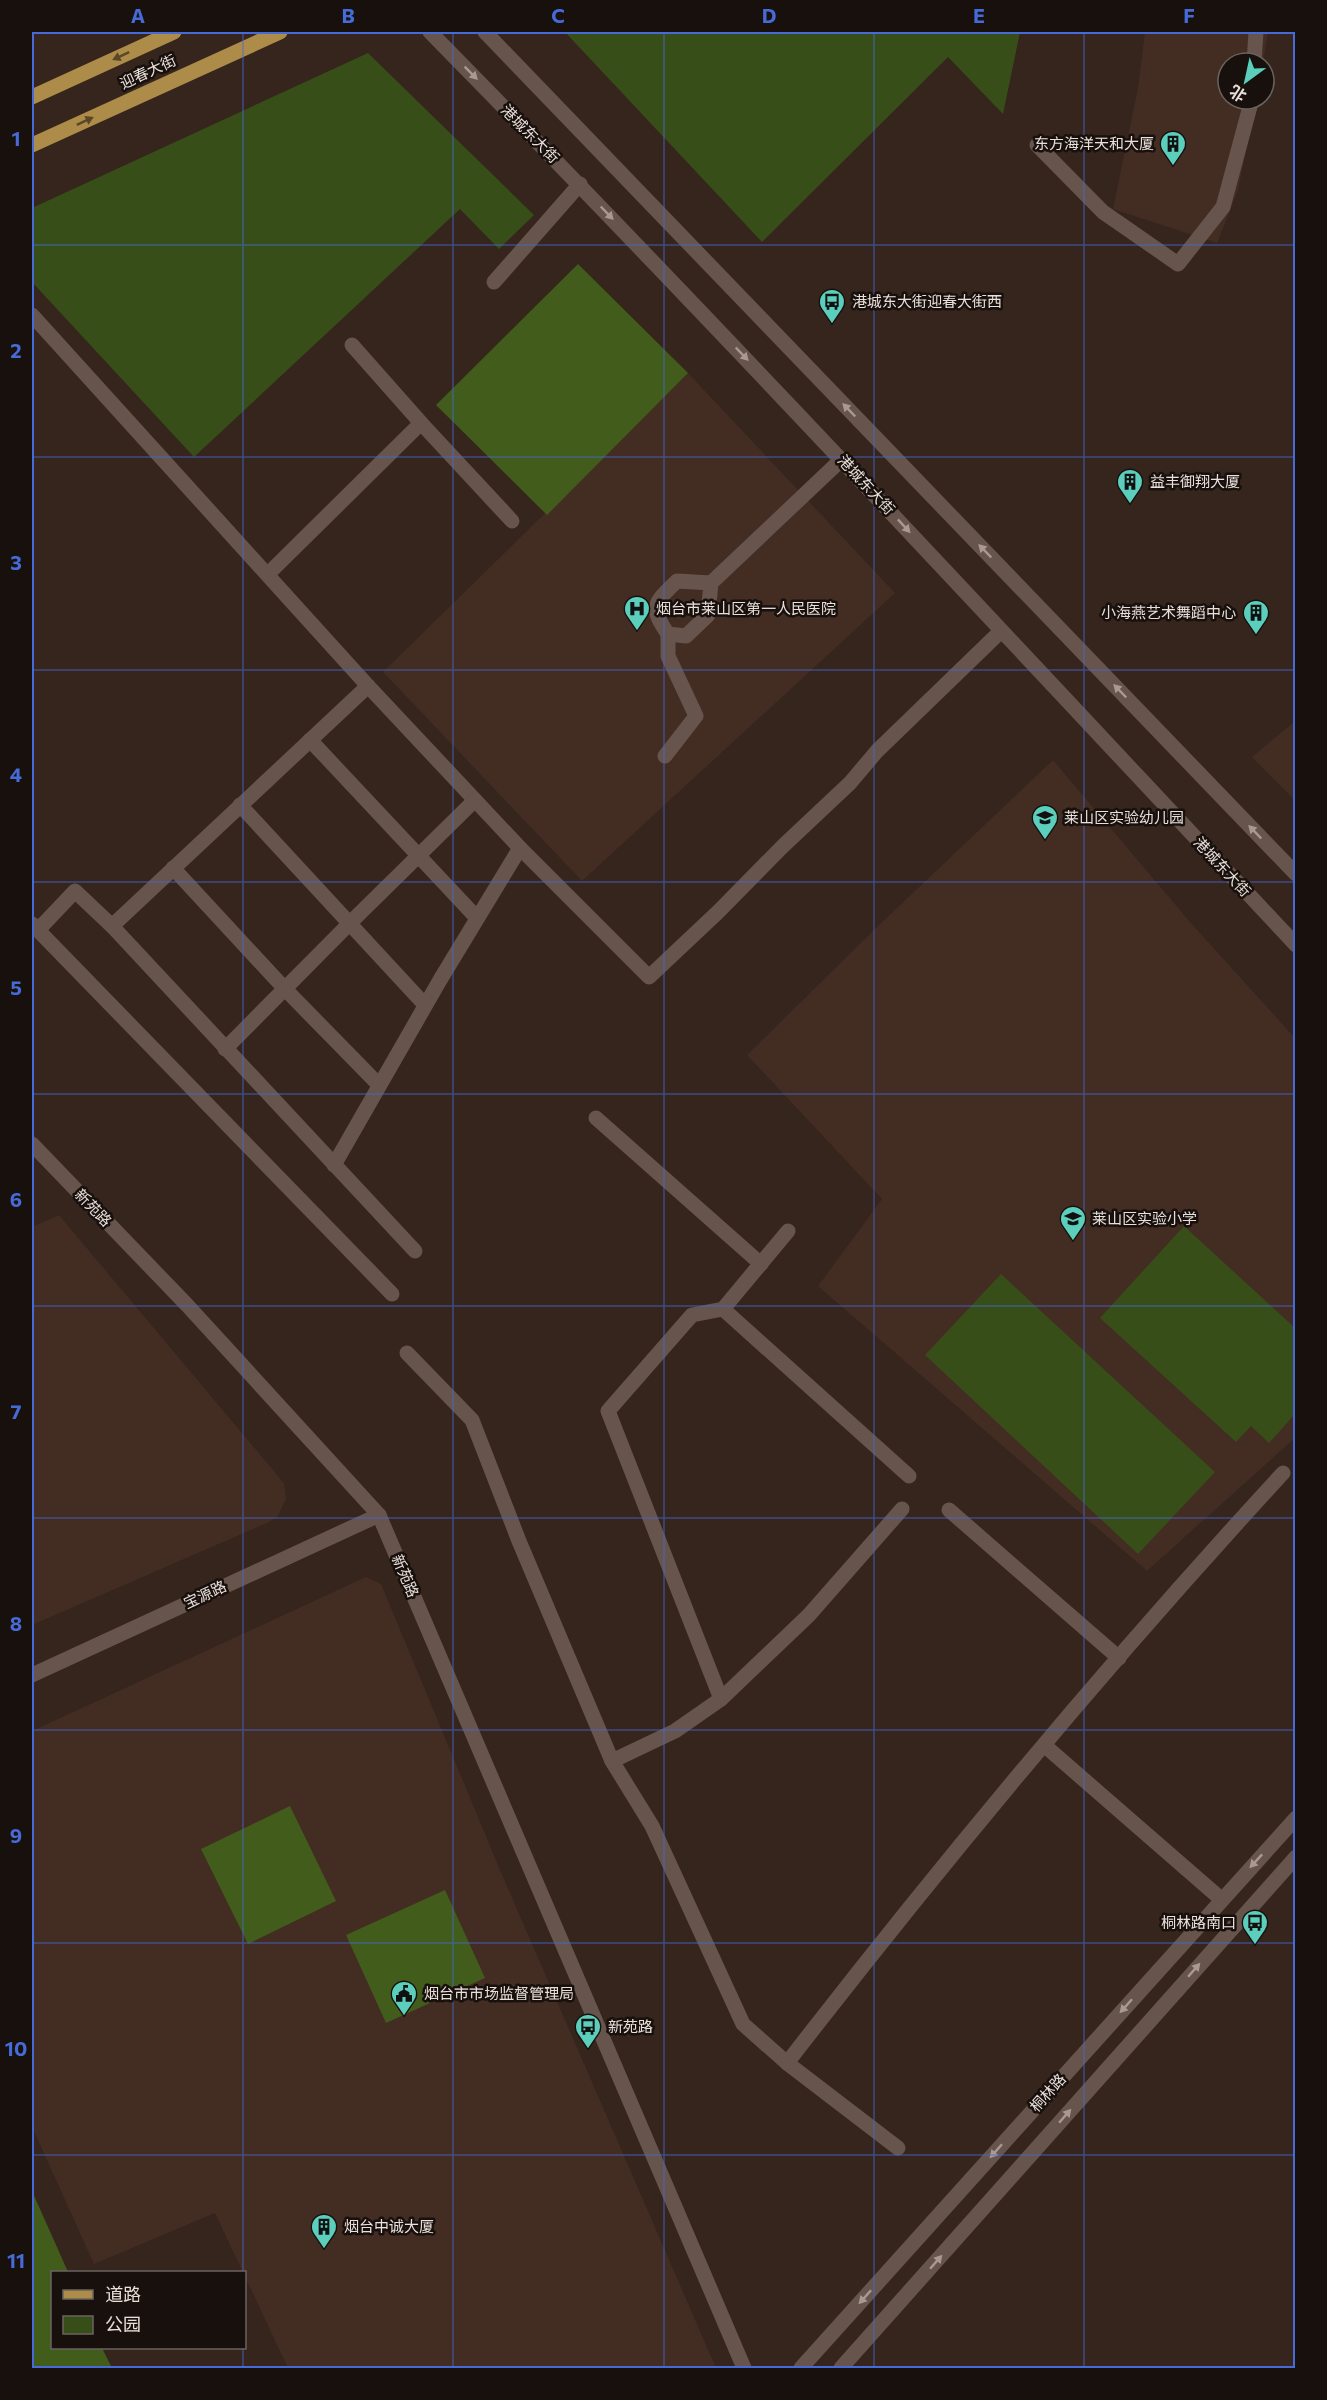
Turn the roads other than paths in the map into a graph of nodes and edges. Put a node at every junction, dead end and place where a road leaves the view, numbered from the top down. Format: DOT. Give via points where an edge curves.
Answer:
graph roads {
  1 [pos="174,32"];
  2 [pos="280,32"];
  3 [pos="430,32"];
  4 [pos="485,32"];
  5 [pos="1256,32"];
  6 [pos="1255,51"];
  7 [pos="32,97"];
  8 [pos="1249,111"];
  9 [pos="32,145"];
  10 [pos="1037,145"];
  11 [pos="580,184"];
  12 [pos="494,282"];
  13 [pos="32,315"];
  14 [pos="352,345"];
  15 [pos="421,423"];
  16 [pos="842,459"];
  17 [pos="512,521"];
  18 [pos="267,574"];
  19 [pos="711,583"];
  20 [pos="1001,631"];
  21 [pos="668,634"];
  22 [pos="368,686"];
  23 [pos="310,740"];
  24 [pos="665,756"];
  25 [pos="475,800"];
  26 [pos="240,805"];
  27 [pos="520,848"];
  28 [pos="418,857"];
  29 [pos="173,868"];
  30 [pos="1296,874"];
  31 [pos="477,918"];
  32 [pos="350,922"];
  33 [pos="35,926"];
  34 [pos="112,926"];
  35 [pos="1296,945"];
  36 [pos="285,990"];
  37 [pos="425,1005"];
  38 [pos="225,1049"];
  39 [pos="379,1085"];
  40 [pos="596,1118"];
  41 [pos="32,1144"];
  42 [pos="334,1165"];
  43 [pos="788,1231"];
  44 [pos="415,1251"];
  45 [pos="761,1264"];
  46 [pos="392,1294"];
  47 [pos="723,1309"];
  48 [pos="407,1353"];
  49 [pos="1283,1473"];
  50 [pos="909,1476"];
  51 [pos="903,1509"];
  52 [pos="949,1510"];
  53 [pos="380,1515"];
  54 [pos="1119,1658"];
  55 [pos="32,1675"];
  56 [pos="721,1699"];
  57 [pos="1044,1745"];
  58 [pos="612,1761"];
  59 [pos="1296,1818"];
  60 [pos="1296,1857"];
  61 [pos="1221,1899"];
  62 [pos="787,2063"];
  63 [pos="898,2148"];
  64 [pos="744,2368"];
  65 [pos="801,2368"];
  66 [pos="841,2368"];
  1 -- 7 [label="main road, 迎春大街, one-way"];
  9 -- 2 [label="main road, 迎春大街, one-way"];
  3 -- 11 [label="street, 港城东大街, one-way"];
  30 -- 4 [label="street, one-way"];
  5 -- 6 [label="street"];
  8 -- 10 [label="street" via="1222,207 1178,264 1103,212"];
  11 -- 12 [label="street"];
  11 -- 16 [label="street, 港城东大街, one-way"];
  13 -- 18 [label="street"];
  14 -- 15 [label="street"];
  15 -- 17 [label="street"];
  15 -- 18 [label="street"];
  16 -- 19 [label="street"];
  16 -- 20 [label="street, 港城东大街, one-way"];
  18 -- 22 [label="street"];
  19 -- 21 [label="street" via="708,615 686,636"];
  19 -- 21 [label="street" via="677,581 664,593 656,605 656,618"];
  20 -- 27 [label="street" via="649,977"];
  20 -- 35 [label="street, 港城东大街"];
  21 -- 24 [label="street" via="668,656 696,716"];
  22 -- 23 [label="street"];
  22 -- 25 [label="street"];
  23 -- 26 [label="street"];
  23 -- 28 [label="street"];
  25 -- 27 [label="street"];
  25 -- 28 [label="street"];
  26 -- 29 [label="street"];
  26 -- 32 [label="street"];
  27 -- 31 [label="street"];
  28 -- 31 [label="street"];
  28 -- 32 [label="street"];
  29 -- 34 [label="street"];
  29 -- 36 [label="street"];
  31 -- 37 [label="street"];
  32 -- 36 [label="street"];
  32 -- 37 [label="street"];
  33 -- 34 [label="street" via="75,891"];
  33 -- 46 [label="street"];
  34 -- 38 [label="street"];
  36 -- 38 [label="street"];
  36 -- 39 [label="street"];
  37 -- 39 [label="street"];
  38 -- 42 [label="street"];
  39 -- 42 [label="street"];
  40 -- 45 [label="street"];
  41 -- 53 [label="street, 新苑路" via="188,1305"];
  42 -- 44 [label="street"];
  43 -- 45 [label="street"];
  45 -- 47 [label="street"];
  47 -- 50 [label="street"];
  47 -- 56 [label="street" via="692,1315 608,1411"];
  48 -- 58 [label="street" via="472,1420"];
  49 -- 54 [label="street"];
  51 -- 56 [label="street" via="809,1615"];
  52 -- 54 [label="street"];
  53 -- 55 [label="street, 宝源路"];
  53 -- 64 [label="street, 新苑路"];
  54 -- 57 [label="street"];
  56 -- 58 [label="street" via="675,1731"];
  57 -- 61 [label="street"];
  57 -- 62 [label="street"];
  58 -- 62 [label="street" via="652,1826 744,2024"];
  59 -- 61 [label="street, 桐林路, one-way"];
  66 -- 60 [label="street, 桐林路, one-way"];
  61 -- 65 [label="street, 桐林路, one-way"];
  62 -- 63 [label="street"];
}
